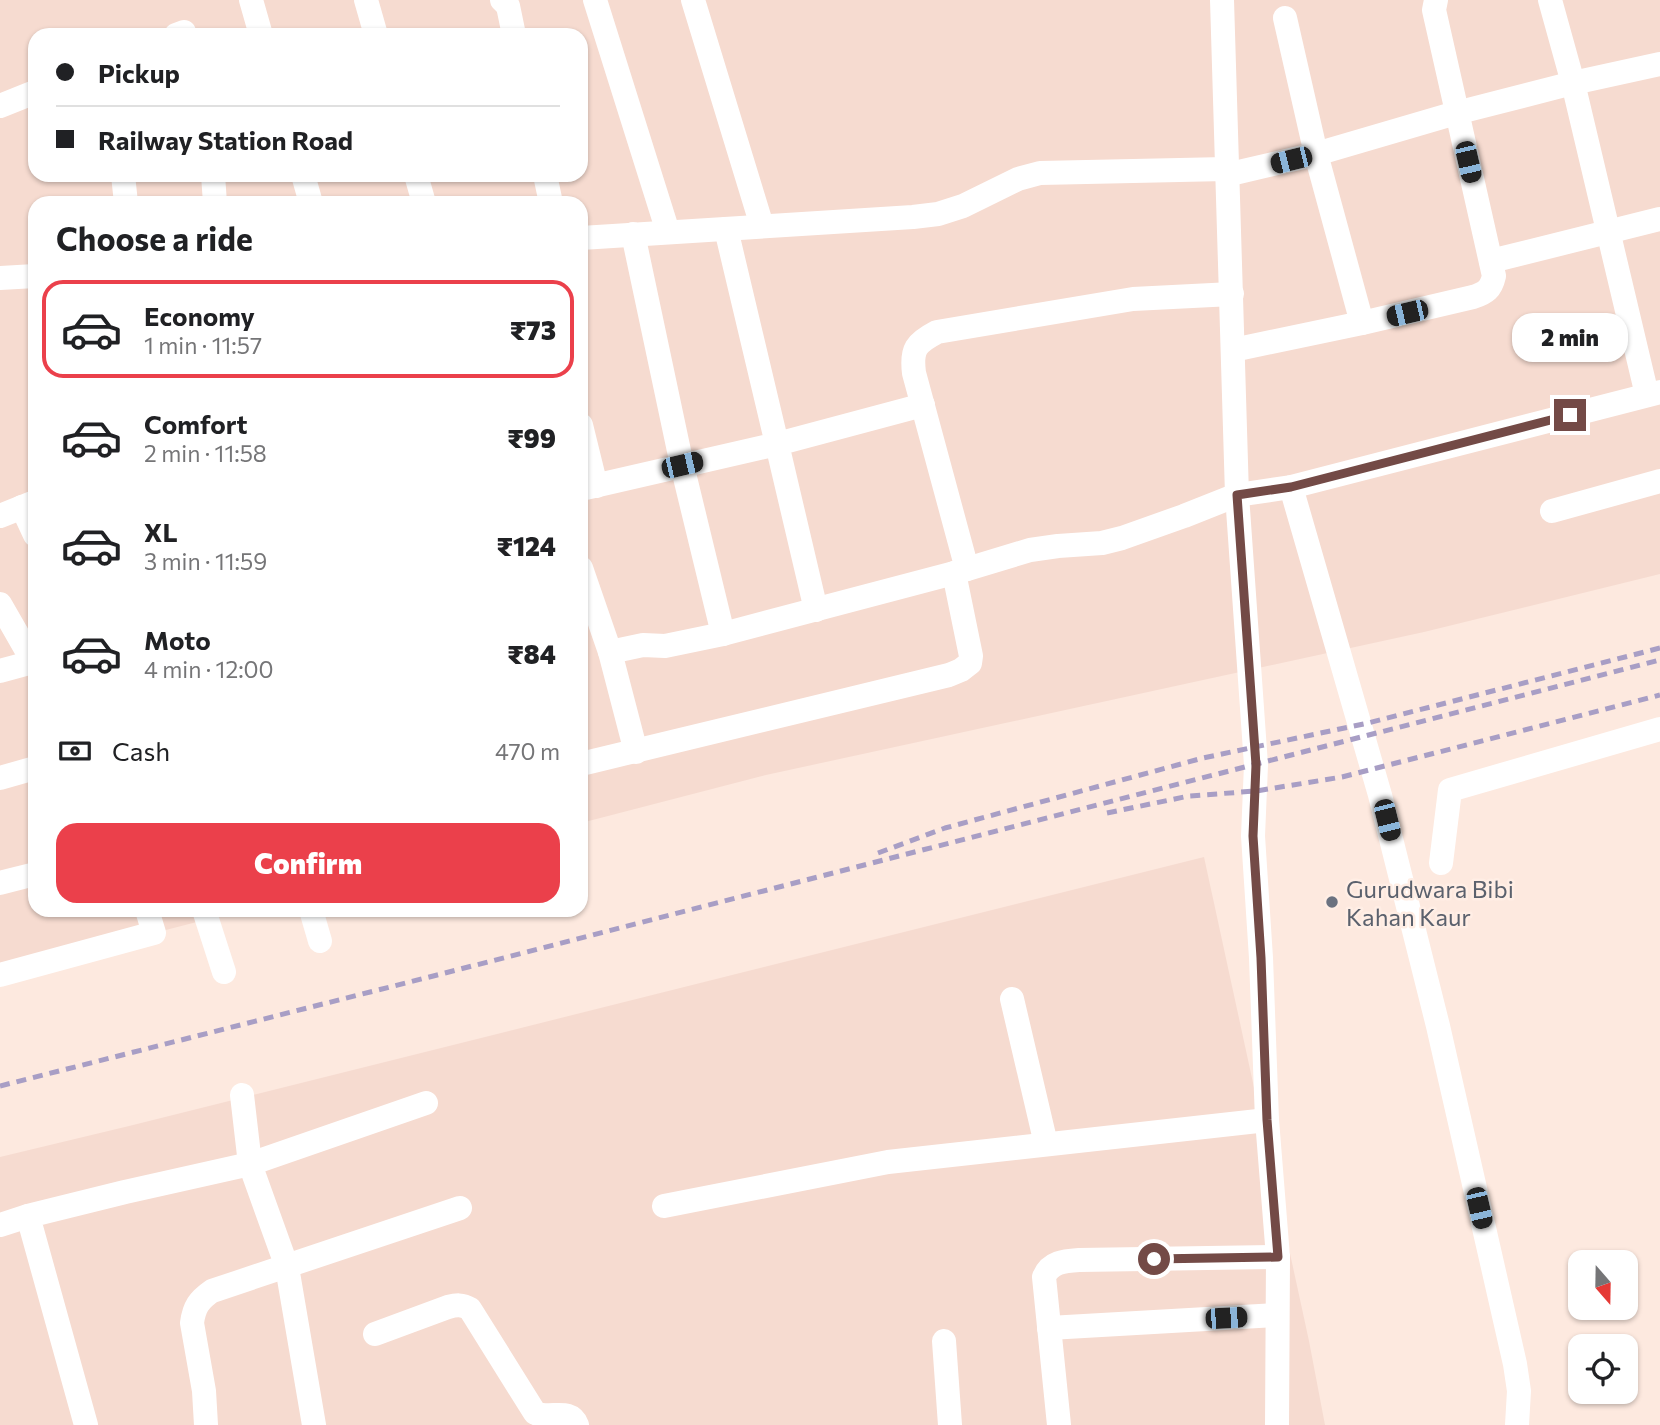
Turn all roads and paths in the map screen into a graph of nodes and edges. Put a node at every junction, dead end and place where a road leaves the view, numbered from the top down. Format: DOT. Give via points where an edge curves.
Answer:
graph roads {
  1 [pos="251,0"];
  2 [pos="366,0"];
  3 [pos="502,0"];
  4 [pos="595,0"];
  5 [pos="693,0"];
  6 [pos="1222,0"];
  7 [pos="1236,0"];
  8 [pos="1436,0"];
  9 [pos="1550,0"];
  10 [pos="1286,18"];
  11 [pos="259,28"];
  12 [pos="374,28"];
  13 [pos="513,28"];
  14 [pos="1660,64"];
  15 [pos="1573,83"];
  16 [pos="28,95"];
  17 [pos="0,106"];
  18 [pos="1456,113"];
  19 [pos="1316,153"];
  20 [pos="1231,172"];
  21 [pos="1660,219"];
  22 [pos="762,226"];
  23 [pos="726,229"];
  24 [pos="1609,231"];
  25 [pos="668,232"];
  26 [pos="633,234"];
  27 [pos="588,237"];
  28 [pos="1491,261"];
  29 [pos="28,276"];
  30 [pos="0,278"];
  31 [pos="1231,294"];
  32 [pos="1362,323"];
  33 [pos="1239,349"];
  34 [pos="1653,393"];
  35 [pos="923,405"];
  36 [pos="778,444"];
  37 [pos="682,465"];
  38 [pos="1660,481"];
  39 [pos="589,487"];
  40 [pos="1291,487"];
  41 [pos="1243,494"];
  42 [pos="19,508"];
  43 [pos="1552,511"];
  44 [pos="28,523"];
  45 [pos="961,571"];
  46 [pos="588,588"];
  47 [pos="0,604"];
  48 [pos="816,610"];
  49 [pos="723,634"];
  50 [pos="610,652"];
  51 [pos="28,653"];
  52 [pos="28,665"];
  53 [pos="0,671"];
  54 [pos="1660,730"];
  55 [pos="636,752"];
  56 [pos="588,762"];
  57 [pos="28,770"];
  58 [pos="0,779"];
  59 [pos="1441,863"];
  60 [pos="28,876"];
  61 [pos="0,883"];
  62 [pos="149,917"];
  63 [pos="206,917"];
  64 [pos="313,917"];
  65 [pos="320,942"];
  66 [pos="224,972"];
  67 [pos="0,975"];
  68 [pos="1012,999"];
  69 [pos="242,1095"];
  70 [pos="426,1103"];
  71 [pos="1267,1120"];
  72 [pos="1046,1144"];
  73 [pos="250,1164"];
  74 [pos="664,1206"];
  75 [pos="460,1208"];
  76 [pos="28,1216"];
  77 [pos="0,1224"];
  78 [pos="1278,1257"];
  79 [pos="287,1267"];
  80 [pos="1276,1315"];
  81 [pos="1049,1328"];
  82 [pos="376,1334"];
  83 [pos="944,1341"];
  84 [pos="86,1425"];
  85 [pos="206,1425"];
  86 [pos="314,1425"];
  87 [pos="577,1425"];
  88 [pos="950,1425"];
  89 [pos="1059,1425"];
  90 [pos="1277,1425"];
  91 [pos="1292,1425"];
  92 [pos="1517,1425"];
  1 -- 11 [label="street"];
  2 -- 12 [label="street"];
  3 -- 13 [label="street"];
  4 -- 25 [label="street"];
  5 -- 22 [label="street"];
  6 -- 20 [label="street"];
  7 -- 20 [label="street"];
  8 -- 18 [label="street" via="1434,10"];
  9 -- 15 [label="street"];
  10 -- 19 [label="street"];
  14 -- 15 [label="street"];
  15 -- 18 [label="street"];
  15 -- 24 [label="street"];
  16 -- 17 [label="street"];
  18 -- 19 [label="street"];
  18 -- 28 [label="street"];
  19 -- 20 [label="street"];
  19 -- 32 [label="street"];
  20 -- 22 [label="street" via="1040,173 939,214"];
  20 -- 31 [label="street"];
  20 -- 33 [label="street"];
  21 -- 24 [label="street"];
  22 -- 23 [label="street"];
  23 -- 25 [label="street"];
  23 -- 36 [label="street"];
  24 -- 28 [label="street"];
  24 -- 34 [label="street"];
  25 -- 26 [label="street"];
  26 -- 27 [label="street"];
  26 -- 37 [label="street"];
  28 -- 32 [label="street" via="1492,287 1484,293"];
  29 -- 30 [label="street"];
  31 -- 33 [label="street"];
  31 -- 35 [label="street" via="1133,299 937,332 916,347 912,357"];
  32 -- 33 [label="street"];
  33 -- 41 [label="street"];
  34 -- 40 [label="street"];
  35 -- 36 [label="street"];
  35 -- 45 [label="street"];
  36 -- 37 [label="street"];
  36 -- 48 [label="street"];
  37 -- 39 [label="street"];
  37 -- 49 [label="street"];
  38 -- 43 [label="street"];
  40 -- 41 [label="street"];
  40 -- 92 [label="street" via="1380,795 1438,1026 1515,1364"];
  41 -- 45 [label="street" via="1122,538 1030,550"];
  41 -- 71 [label="street"];
  41 -- 91 [label="street" via="1263,685 1264,828"];
  42 -- 44 [label="street"];
  45 -- 48 [label="street"];
  45 -- 55 [label="street" via="971,656 961,670"];
  46 -- 50 [label="street"];
  47 -- 51 [label="street"];
  48 -- 49 [label="street"];
  49 -- 50 [label="street"];
  50 -- 55 [label="street"];
  52 -- 53 [label="street"];
  54 -- 59 [label="street" via="1450,790"];
  55 -- 56 [label="street"];
  57 -- 58 [label="street"];
  60 -- 61 [label="street"];
  62 -- 67 [label="street" via="154,933"];
  63 -- 66 [label="street"];
  64 -- 65 [label="street"];
  68 -- 72 [label="street"];
  69 -- 73 [label="street"];
  70 -- 73 [label="street"];
  71 -- 72 [label="street"];
  71 -- 78 [label="street"];
  72 -- 74 [label="street" via="888,1162"];
  73 -- 76 [label="street"];
  73 -- 79 [label="street"];
  75 -- 79 [label="street"];
  76 -- 77 [label="street"];
  76 -- 84 [label="street"];
  78 -- 80 [label="street"];
  78 -- 81 [label="street" via="1056,1264 1044,1277"];
  79 -- 85 [label="street" via="212,1291 193,1312"];
  79 -- 86 [label="street"];
  80 -- 81 [label="street"];
  80 -- 90 [label="street"];
  81 -- 89 [label="street"];
  82 -- 87 [label="street" via="448,1307 465,1306 535,1413 570,1415"];
  83 -- 88 [label="street"];
}
